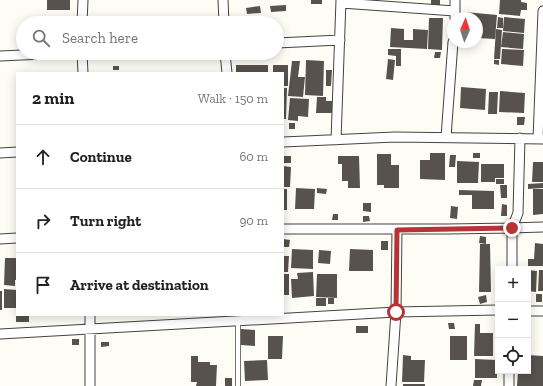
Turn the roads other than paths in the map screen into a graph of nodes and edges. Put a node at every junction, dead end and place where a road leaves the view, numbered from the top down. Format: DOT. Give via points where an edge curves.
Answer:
graph roads {
  1 [pos="83,0"];
  2 [pos="223,0"];
  3 [pos="455,0"];
  4 [pos="341,2"];
  5 [pos="543,11"];
  6 [pos="455,12"];
  7 [pos="447,13"];
  8 [pos="82,16"];
  9 [pos="224,16"];
  10 [pos="340,40"];
  11 [pos="284,43"];
  12 [pos="453,48"];
  13 [pos="16,55"];
  14 [pos="0,56"];
  15 [pos="82,60"];
  16 [pos="225,60"];
  17 [pos="83,72"];
  18 [pos="226,72"];
  19 [pos="446,137"];
  20 [pos="520,138"];
  21 [pos="540,139"];
  22 [pos="336,140"];
  23 [pos="284,142"];
  24 [pos="16,152"];
  25 [pos="0,153"];
  26 [pos="543,227"];
  27 [pos="512,228"];
  28 [pos="284,229"];
  29 [pos="397,230"];
  30 [pos="16,238"];
  31 [pos="0,239"];
  32 [pos="512,266"];
  33 [pos="495,310"];
  34 [pos="531,310"];
  35 [pos="543,311"];
  36 [pos="396,312"];
  37 [pos="90,316"];
  38 [pos="270,316"];
  39 [pos="284,316"];
  40 [pos="238,317"];
  41 [pos="91,330"];
  42 [pos="0,334"];
  43 [pos="509,374"];
  44 [pos="90,386"];
  45 [pos="238,386"];
  46 [pos="391,386"];
  47 [pos="509,386"];
  1 -- 8 [label="street"];
  2 -- 9 [label="street"];
  3 -- 6 [label="street"];
  4 -- 7 [label="street"];
  4 -- 10 [label="street"];
  5 -- 21 [label="street"];
  10 -- 11 [label="street"];
  10 -- 22 [label="street"];
  12 -- 19 [label="street"];
  13 -- 14 [label="street"];
  15 -- 17 [label="street"];
  16 -- 18 [label="street"];
  19 -- 20 [label="street"];
  19 -- 22 [label="street"];
  20 -- 21 [label="street"];
  20 -- 27 [label="street" via="518,213"];
  22 -- 23 [label="street"];
  24 -- 25 [label="street"];
  26 -- 27 [label="street"];
  27 -- 29 [label="street"];
  27 -- 32 [label="street"];
  28 -- 29 [label="street"];
  29 -- 36 [label="street"];
  30 -- 31 [label="street"];
  33 -- 36 [label="street"];
  34 -- 35 [label="street"];
  36 -- 39 [label="street"];
  36 -- 46 [label="street"];
  37 -- 41 [label="street"];
  38 -- 40 [label="street"];
  40 -- 41 [label="street"];
  40 -- 45 [label="lane"];
  41 -- 42 [label="street"];
  41 -- 44 [label="street"];
  43 -- 47 [label="street"];
}
